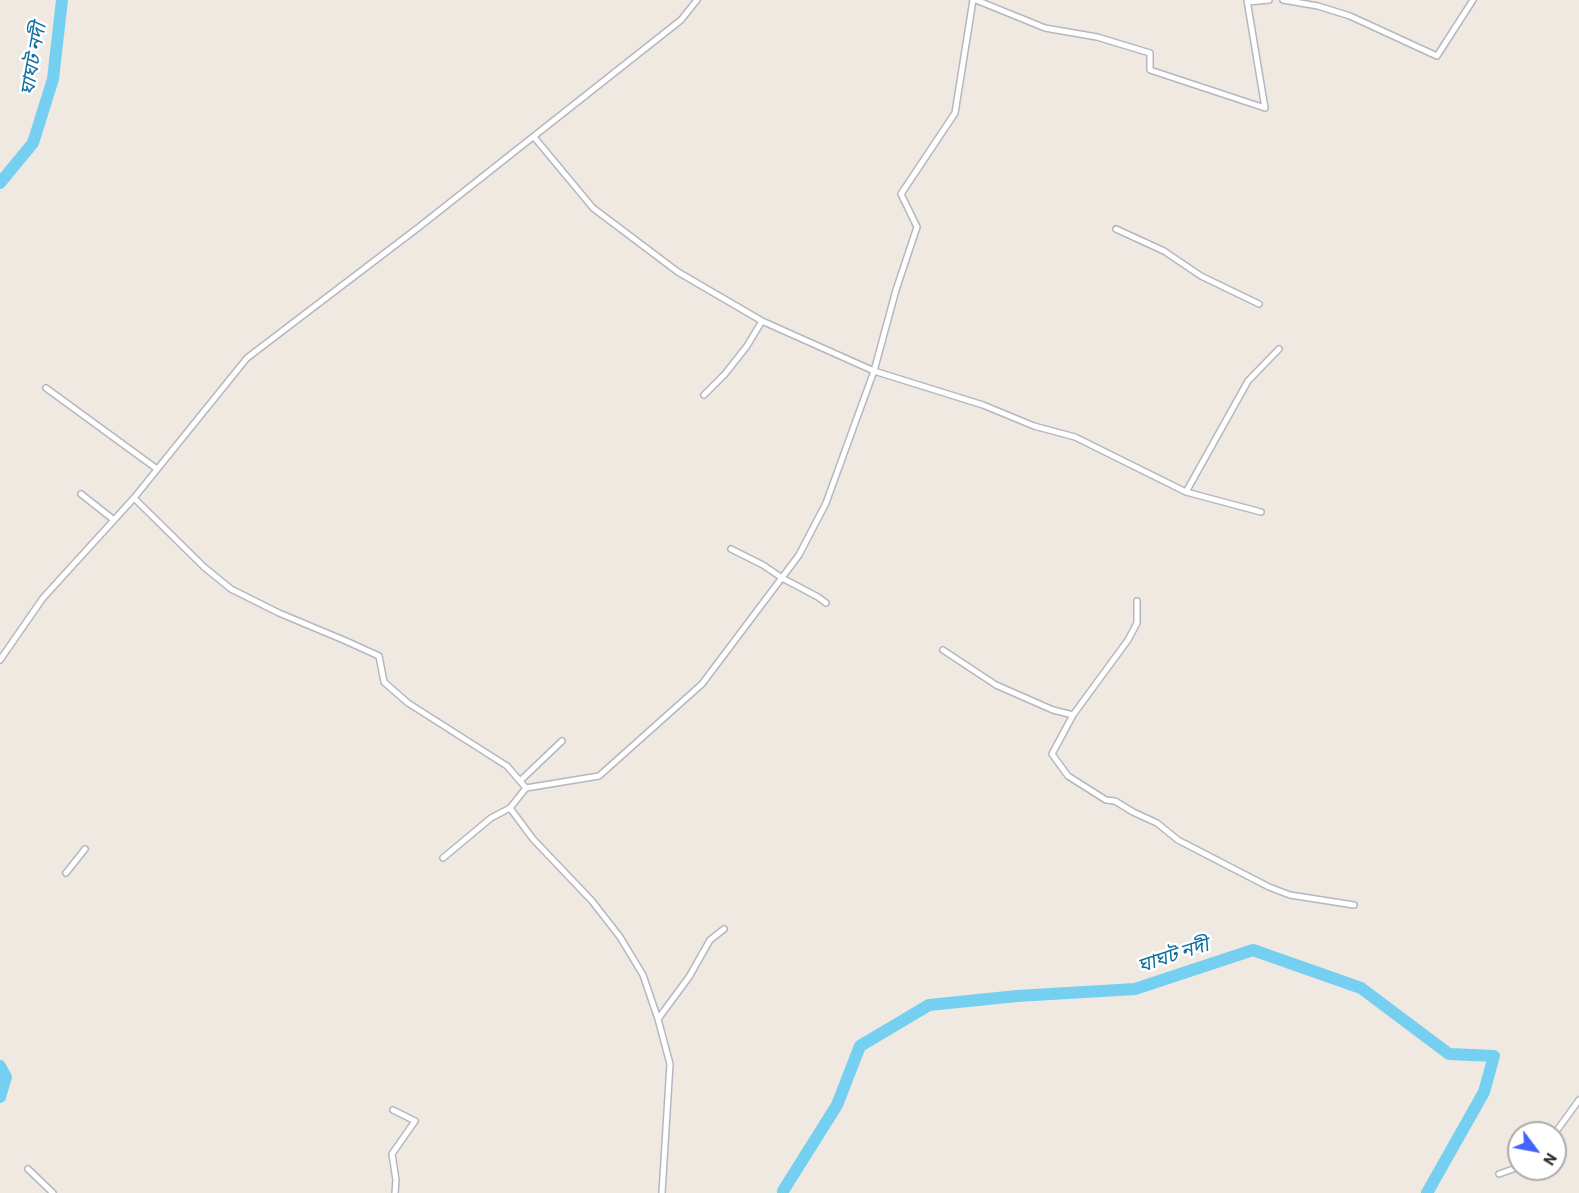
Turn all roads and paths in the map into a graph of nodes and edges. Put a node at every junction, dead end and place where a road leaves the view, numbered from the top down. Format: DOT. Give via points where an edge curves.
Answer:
graph roads {
  1 [pos="697,0"];
  2 [pos="974,0"];
  3 [pos="1269,0"];
  4 [pos="1283,0"];
  5 [pos="1473,0"];
  6 [pos="1247,1"];
  7 [pos="534,137"];
  8 [pos="1116,229"];
  9 [pos="1259,304"];
  10 [pos="762,321"];
  11 [pos="1279,349"];
  12 [pos="874,371"];
  13 [pos="46,388"];
  14 [pos="704,395"];
  15 [pos="158,469"];
  16 [pos="1186,492"];
  17 [pos="81,494"];
  18 [pos="134,498"];
  19 [pos="1261,512"];
  20 [pos="114,520"];
  21 [pos="731,549"];
  22 [pos="782,578"];
  23 [pos="1137,601"];
  24 [pos="826,603"];
  25 [pos="943,650"];
  26 [pos="0,660"];
  27 [pos="1072,715"];
  28 [pos="562,741"];
  29 [pos="520,781"];
  30 [pos="526,788"];
  31 [pos="510,808"];
  32 [pos="85,849"];
  33 [pos="443,858"];
  34 [pos="66,873"];
  35 [pos="1354,905"];
  36 [pos="724,929"];
  37 [pos="658,1019"];
  38 [pos="1579,1100"];
  39 [pos="393,1110"];
  40 [pos="1564,1121"];
  41 [pos="28,1169"];
  42 [pos="1507,1171"];
  43 [pos="1500,1174"];
  44 [pos="53,1193"];
  45 [pos="395,1193"];
  46 [pos="662,1193"];
  1 -- 7 [label="street" via="681,20"];
  2 -- 6 [label="street" via="1045,28 1097,37 1150,53 1150,70 1264,108"];
  2 -- 12 [label="street" via="956,113 901,194 917,227"];
  3 -- 6 [label="street"];
  4 -- 5 [label="street" via="1350,16 1437,56"];
  7 -- 10 [label="street" via="593,208 678,272"];
  7 -- 15 [label="street" via="247,358"];
  8 -- 9 [label="street"];
  10 -- 12 [label="street"];
  10 -- 14 [label="street" via="747,346"];
  11 -- 16 [label="street" via="1248,381"];
  12 -- 16 [label="street" via="1075,437"];
  12 -- 22 [label="street" via="826,503 800,555"];
  13 -- 15 [label="street"];
  15 -- 18 [label="street"];
  16 -- 19 [label="street"];
  17 -- 20 [label="street"];
  18 -- 20 [label="street"];
  18 -- 29 [label="street" via="231,589 379,656 384,682 408,703 507,766"];
  20 -- 26 [label="street" via="43,598"];
  21 -- 22 [label="street"];
  22 -- 24 [label="street"];
  22 -- 30 [label="street" via="702,684 599,776"];
  23 -- 27 [label="street" via="1137,623 1128,640"];
  25 -- 27 [label="street" via="996,685"];
  27 -- 35 [label="street" via="1052,754 1068,776 1269,887 1290,895"];
  28 -- 29 [label="street"];
  29 -- 30 [label="street"];
  30 -- 31 [label="street"];
  31 -- 33 [label="street" via="491,818"];
  31 -- 37 [label="street" via="620,937 643,975"];
  32 -- 34 [label="street"];
  36 -- 37 [label="street" via="711,940"];
  37 -- 46 [label="street" via="670,1064"];
  38 -- 40 [label="street"];
  39 -- 45 [label="street" via="415,1121 392,1154"];
  41 -- 44 [label="street"];
  42 -- 43 [label="street"];
}
